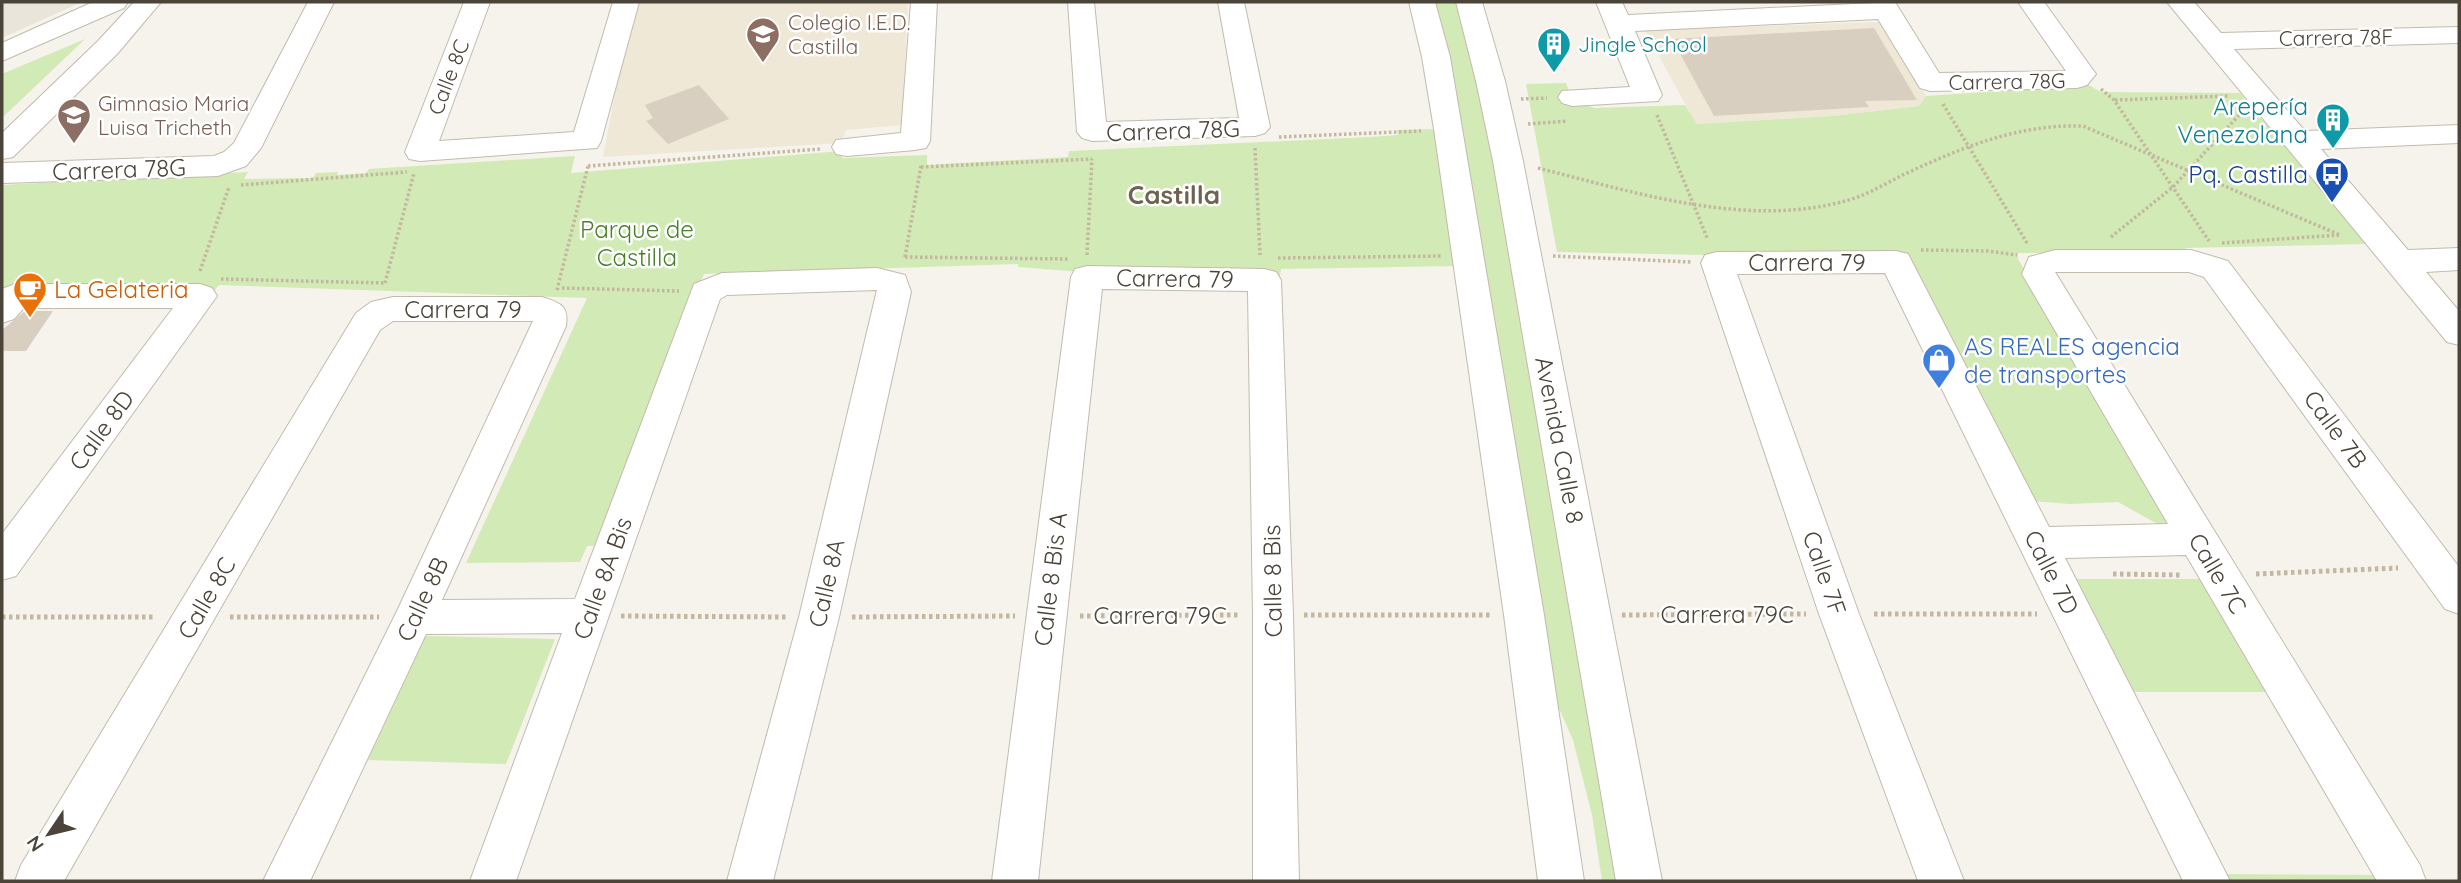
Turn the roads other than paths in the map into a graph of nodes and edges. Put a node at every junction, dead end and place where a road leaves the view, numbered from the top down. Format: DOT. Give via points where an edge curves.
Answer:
graph roads {
  1 [pos="115,2"];
  2 [pos="148,2"];
  3 [pos="321,2"];
  4 [pos="477,2"];
  5 [pos="625,2"];
  6 [pos="924,2"];
  7 [pos="1081,2"];
  8 [pos="1231,2"];
  9 [pos="1422,2"];
  10 [pos="1469,2"];
  11 [pos="2031,2"];
  12 [pos="2180,2"];
  13 [pos="1884,6"];
  14 [pos="1766,9"];
  15 [pos="1613,13"];
  16 [pos="49,32"];
  17 [pos="2459,35"];
  18 [pos="2213,41"];
  19 [pos="108,47"];
  20 [pos="3,52"];
  21 [pos="1576,109"];
  22 [pos="1254,132"];
  23 [pos="2459,134"];
  24 [pos="2297,141"];
  25 [pos="1092,146"];
  26 [pos="847,147"];
  27 [pos="2,150"];
  28 [pos="2,173"];
  29 [pos="2459,259"];
  30 [pos="1896,262"];
  31 [pos="2399,262"];
  32 [pos="1717,263"];
  33 [pos="2208,266"];
  34 [pos="1087,268"];
  35 [pos="1262,269"];
  36 [pos="714,288"];
  37 [pos="380,299"];
  38 [pos="554,301"];
  39 [pos="8,304"];
  40 [pos="2459,333"];
  41 [pos="2197,539"];
  42 [pos="2037,542"];
  43 [pos="2,564"];
  44 [pos="2459,597"];
  45 [pos="589,616"];
  46 [pos="414,617"];
  47 [pos="38,881"];
  48 [pos="286,881"];
  49 [pos="493,881"];
  50 [pos="750,881"];
  51 [pos="1014,881"];
  52 [pos="1276,881"];
  53 [pos="1561,881"];
  54 [pos="1639,881"];
  55 [pos="1941,881"];
  56 [pos="2207,881"];
  57 [pos="2403,881"];
  1 -- 16 [label="street"];
  2 -- 19 [label="street"];
  3 -- 28 [label="street, Carrera 78G" via="246,148 235,159 218,166"];
  4 -- 5 [label="street, Calle 8C" via="417,162 587,154"];
  6 -- 26 [label="street" via="918,154"];
  7 -- 25 [label="street"];
  8 -- 22 [label="street"];
  9 -- 53 [label="street" via="1449,130"];
  10 -- 54 [label="street, Avenida Calle 8" via="1525,255"];
  11 -- 13 [label="street, Carrera 78G" via="2082,74 2077,79 1930,82"];
  12 -- 18 [label="street"];
  13 -- 14 [label="street"];
  14 -- 15 [label="street"];
  15 -- 21 [label="street" via="1648,95"];
  16 -- 19 [label="street" via="88,29"];
  16 -- 20 [label="street"];
  17 -- 18 [label="street, Carrera 78F"];
  18 -- 24 [label="street"];
  19 -- 27 [label="street"];
  22 -- 25 [label="street, Carrera 78G"];
  23 -- 24 [label="street"];
  24 -- 31 [label="street"];
  29 -- 31 [label="street"];
  30 -- 32 [label="street, Carrera 79"];
  30 -- 42 [label="street, Calle 7D"];
  31 -- 40 [label="street"];
  32 -- 55 [label="street, Calle 7F" via="1839,614"];
  33 -- 41 [label="street, Calle 7C" via="2191,261 2055,261 2040,265 2038,274"];
  33 -- 44 [label="street, Calle 7B" via="2221,274"];
  34 -- 35 [label="street, Carrera 79"];
  34 -- 51 [label="street, Calle 8 Bis A"];
  35 -- 52 [label="street, Calle 8 Bis"];
  36 -- 45 [label="street, Calle 8A Bis"];
  36 -- 50 [label="street, Calle 8A" via="877,279 899,270 819,617"];
  37 -- 38 [label="street, Carrera 79" via="393,309 542,309"];
  37 -- 47 [label="street, Calle 8C"];
  38 -- 46 [label="street, Calle 8B" via="549,327"];
  39 -- 43 [label="street, Calle 8D" via="198,287"];
  41 -- 42 [label="street"];
  41 -- 57 [label="street, Calle 7C"];
  42 -- 56 [label="street, Calle 7D"];
  45 -- 46 [label="street"];
  45 -- 49 [label="street, Calle 8A Bis"];
  46 -- 48 [label="street, Calle 8B"];
}
